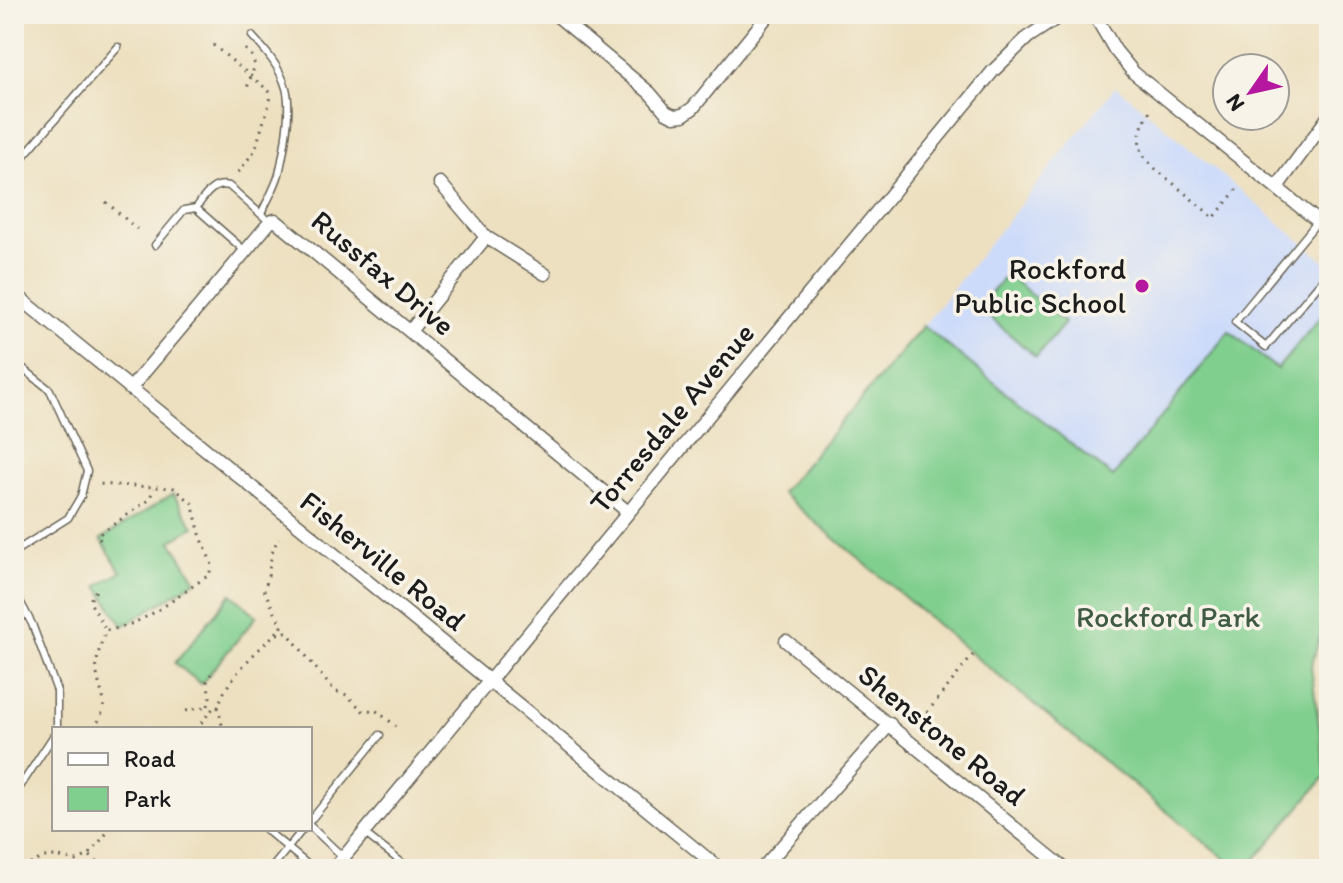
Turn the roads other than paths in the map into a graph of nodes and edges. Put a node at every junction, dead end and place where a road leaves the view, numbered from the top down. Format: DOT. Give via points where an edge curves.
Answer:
graph roads {
  1 [pos="555,14"];
  2 [pos="769,14"];
  3 [pos="1063,14"];
  4 [pos="1094,14"];
  5 [pos="252,36"];
  6 [pos="118,47"];
  7 [pos="1329,116"];
  8 [pos="14,167"];
  9 [pos="440,183"];
  10 [pos="1277,187"];
  11 [pos="196,208"];
  12 [pos="265,218"];
  13 [pos="1318,221"];
  14 [pos="1329,230"];
  15 [pos="486,237"];
  16 [pos="155,245"];
  17 [pos="245,251"];
  18 [pos="1329,272"];
  19 [pos="545,274"];
  20 [pos="14,293"];
  21 [pos="411,330"];
  22 [pos="14,361"];
  23 [pos="130,389"];
  24 [pos="628,512"];
  25 [pos="14,552"];
  26 [pos="14,590"];
  27 [pos="786,641"];
  28 [pos="490,681"];
  29 [pos="890,724"];
  30 [pos="57,727"];
  31 [pos="380,735"];
  32 [pos="52,738"];
  33 [pos="14,796"];
  34 [pos="312,821"];
  35 [pos="312,826"];
  36 [pos="268,831"];
  37 [pos="301,831"];
  38 [pos="364,833"];
  39 [pos="288,847"];
  40 [pos="343,858"];
  41 [pos="271,869"];
  42 [pos="313,869"];
  43 [pos="334,869"];
  44 [pos="356,869"];
  45 [pos="410,869"];
  46 [pos="720,869"];
  47 [pos="762,869"];
  48 [pos="1065,869"];
  1 -- 2 [label="street" via="674,116 693,108"];
  3 -- 24 [label="street, Torresdale Avenue" via="1028,37 993,71"];
  4 -- 10 [label="street" via="1134,73"];
  5 -- 12 [label="lane" via="278,69 289,102 278,176"];
  6 -- 8 [label="lane"];
  7 -- 10 [label="street"];
  9 -- 15 [label="street"];
  10 -- 13 [label="street"];
  11 -- 12 [label="lane" via="211,189 223,185"];
  11 -- 16 [label="lane" via="184,210"];
  11 -- 17 [label="lane"];
  12 -- 17 [label="street, Russfax Drive"];
  12 -- 21 [label="street, Russfax Drive" via="281,222"];
  13 -- 14 [label="street"];
  13 -- 18 [label="lane" via="1235,322 1266,347"];
  15 -- 19 [label="street"];
  15 -- 21 [label="street"];
  17 -- 23 [label="street, Russfax Drive"];
  20 -- 23 [label="street, Fisherville Road"];
  21 -- 24 [label="street, Russfax Drive"];
  22 -- 25 [label="lane" via="50,390 87,471 68,518"];
  23 -- 28 [label="street, Fisherville Road"];
  24 -- 28 [label="street, Torresdale Avenue"];
  26 -- 30 [label="lane" via="57,691"];
  27 -- 29 [label="street, Shenstone Road"];
  28 -- 38 [label="street, Torresdale Avenue"];
  28 -- 46 [label="street, Fisherville Road"];
  29 -- 47 [label="street"];
  29 -- 48 [label="street, Shenstone Road"];
  31 -- 34 [label="lane"];
  32 -- 33 [label="lane"];
  35 -- 40 [label="lane"];
  36 -- 39 [label="lane"];
  37 -- 39 [label="lane"];
  38 -- 40 [label="street, Torresdale Avenue"];
  38 -- 45 [label="lane"];
  39 -- 41 [label="lane"];
  39 -- 42 [label="lane"];
  40 -- 43 [label="street, Torresdale Avenue"];
  40 -- 44 [label="lane"];
}
